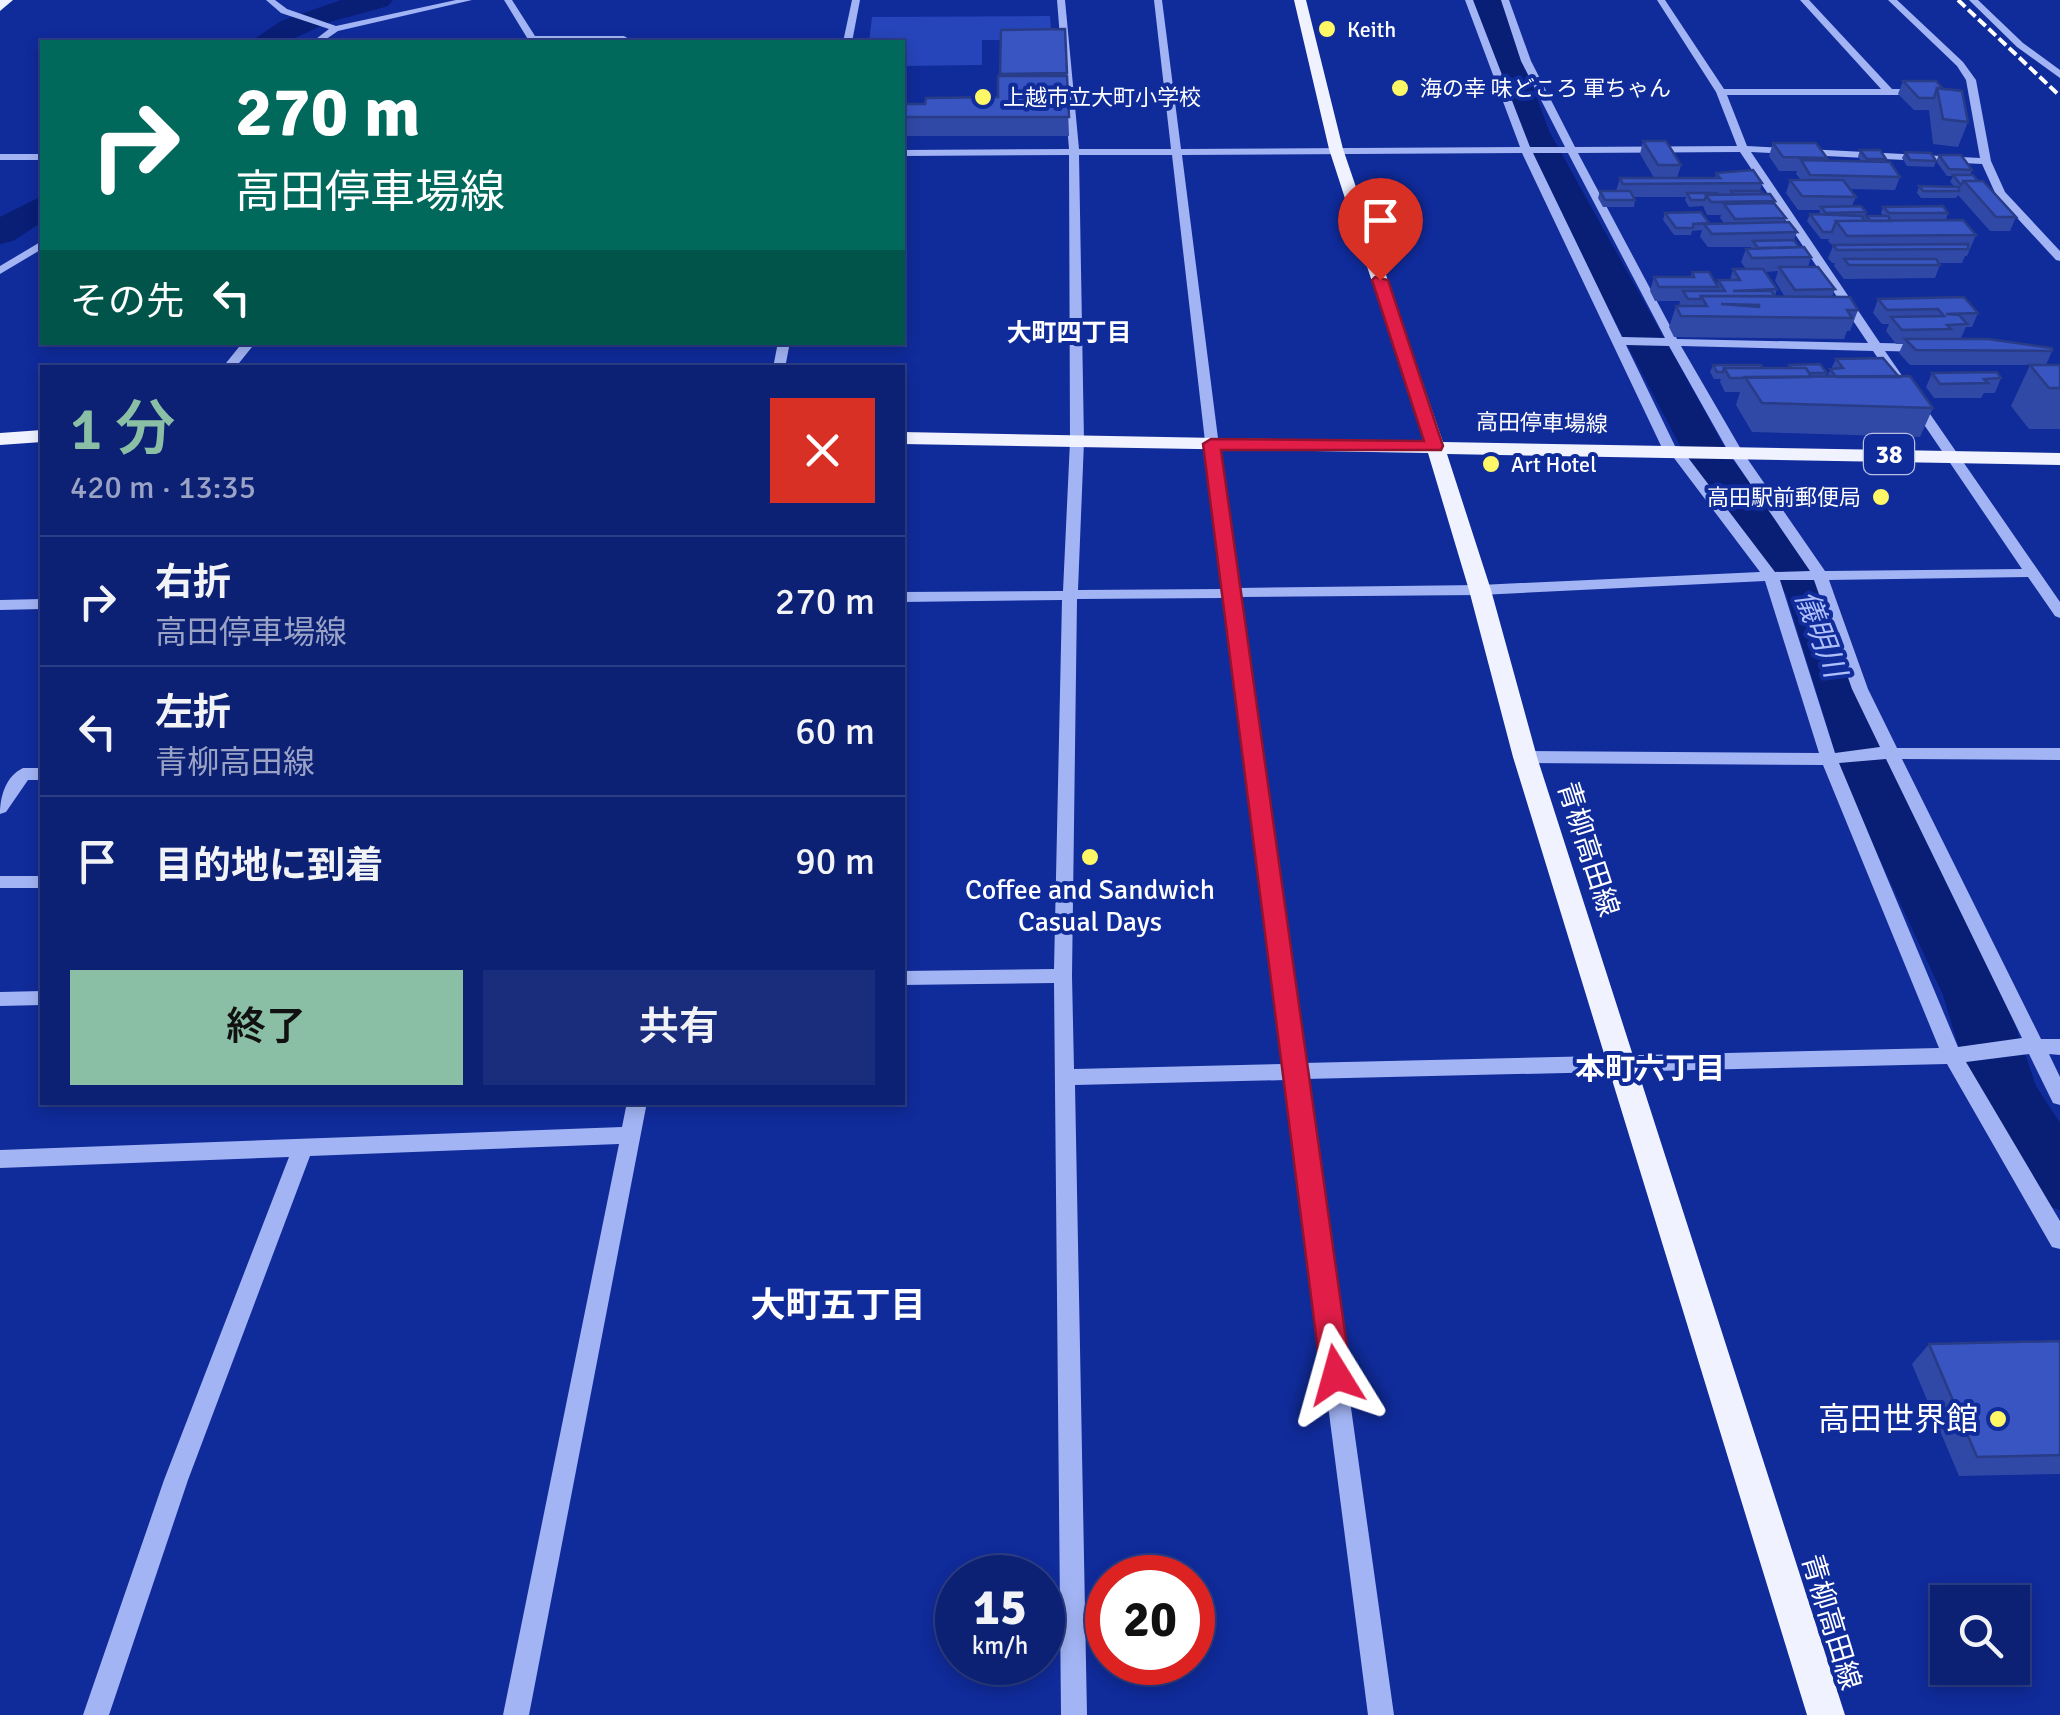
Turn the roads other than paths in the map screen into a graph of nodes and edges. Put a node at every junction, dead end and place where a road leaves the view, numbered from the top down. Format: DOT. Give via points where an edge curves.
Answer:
graph roads {
  1 [pos="7,0"];
  2 [pos="270,0"];
  3 [pos="468,0"];
  4 [pos="508,0"];
  5 [pos="856,0"];
  6 [pos="1061,0"];
  7 [pos="1158,0"];
  8 [pos="1300,0"];
  9 [pos="1469,0"];
  10 [pos="1504,0"];
  11 [pos="1661,0"];
  12 [pos="1804,0"];
  13 [pos="1892,0"];
  14 [pos="1973,0"];
  15 [pos="0,6"];
  16 [pos="331,26"];
  17 [pos="624,39"];
  18 [pos="319,40"];
  19 [pos="847,40"];
  20 [pos="2060,75"];
  21 [pos="1721,92"];
  22 [pos="1889,92"];
  23 [pos="1939,92"];
  24 [pos="1956,92"];
  25 [pos="1972,92"];
  26 [pos="1564,149"];
  27 [pos="1743,149"];
  28 [pos="1336,150"];
  29 [pos="1526,150"];
  30 [pos="1176,151"];
  31 [pos="1074,152"];
  32 [pos="905,153"];
  33 [pos="0,158"];
  34 [pos="40,158"];
  35 [pos="1986,161"];
  36 [pos="40,245"];
  37 [pos="2060,258"];
  38 [pos="0,271"];
  39 [pos="1625,341"];
  40 [pos="1671,342"];
  41 [pos="1875,344"];
  42 [pos="247,345"];
  43 [pos="1949,349"];
  44 [pos="231,365"];
  45 [pos="40,436"];
  46 [pos="905,438"];
  47 [pos="0,440"];
  48 [pos="1076,440"];
  49 [pos="1211,444"];
  50 [pos="1435,446"];
  51 [pos="1677,450"];
  52 [pos="1727,451"];
  53 [pos="1951,455"];
  54 [pos="2060,459"];
  55 [pos="2034,573"];
  56 [pos="1771,576"];
  57 [pos="1820,576"];
  58 [pos="1480,590"];
  59 [pos="1230,591"];
  60 [pos="1070,593"];
  61 [pos="905,596"];
  62 [pos="40,601"];
  63 [pos="0,605"];
  64 [pos="2060,613"];
  65 [pos="1885,754"];
  66 [pos="2060,754"];
  67 [pos="1524,757"];
  68 [pos="1829,759"];
  69 [pos="40,774"];
  70 [pos="0,808"];
  71 [pos="0,882"];
  72 [pos="40,882"];
  73 [pos="1063,976"];
  74 [pos="905,978"];
  75 [pos="40,998"];
  76 [pos="0,1000"];
  77 [pos="2029,1046"];
  78 [pos="2060,1047"];
  79 [pos="1960,1056"];
  80 [pos="1622,1062"];
  81 [pos="1296,1072"];
  82 [pos="1064,1076"];
  83 [pos="2060,1097"];
  84 [pos="637,1105"];
  85 [pos="631,1135"];
  86 [pos="303,1146"];
  87 [pos="0,1158"];
  88 [pos="2060,1240"];
  89 [pos="96,1715"];
  90 [pos="516,1715"];
  91 [pos="1074,1715"];
  92 [pos="1381,1715"];
  93 [pos="1826,1715"];
  1 -- 15 [label="main road"];
  2 -- 16 [label="street"];
  3 -- 16 [label="street"];
  4 -- 17 [label="street" via="532,39"];
  5 -- 19 [label="street"];
  6 -- 31 [label="street"];
  7 -- 30 [label="street"];
  8 -- 28 [label="main road, 青柳高田線"];
  9 -- 29 [label="street"];
  10 -- 26 [label="street"];
  11 -- 21 [label="street"];
  12 -- 22 [label="street"];
  13 -- 25 [label="street" via="1960,64"];
  14 -- 20 [label="street"];
  16 -- 18 [label="street"];
  21 -- 22 [label="street"];
  21 -- 27 [label="street"];
  22 -- 23 [label="street"];
  24 -- 25 [label="street"];
  25 -- 35 [label="street"];
  26 -- 27 [label="street"];
  26 -- 29 [label="street"];
  26 -- 40 [label="street"];
  27 -- 35 [label="street"];
  27 -- 41 [label="street"];
  28 -- 29 [label="street"];
  28 -- 30 [label="street"];
  28 -- 50 [label="main road, 青柳高田線"];
  29 -- 39 [label="street"];
  30 -- 31 [label="street"];
  30 -- 49 [label="street"];
  31 -- 32 [label="street"];
  31 -- 48 [label="street"];
  33 -- 34 [label="street"];
  35 -- 37 [label="street" via="2000,193"];
  36 -- 38 [label="street"];
  39 -- 40 [label="street"];
  39 -- 51 [label="street"];
  40 -- 41 [label="street"];
  40 -- 52 [label="street"];
  41 -- 43 [label="street"];
  41 -- 53 [label="street"];
  42 -- 44 [label="street"];
  45 -- 47 [label="main road"];
  46 -- 48 [label="main road, 高田停車場線 / 38"];
  48 -- 49 [label="main road, 高田停車場線 / 38"];
  48 -- 60 [label="street"];
  49 -- 50 [label="main road, 高田停車場線 / 38"];
  49 -- 59 [label="street"];
  50 -- 51 [label="main road, 高田停車場線 / 38"];
  50 -- 58 [label="main road, 青柳高田線"];
  51 -- 52 [label="main road, 高田停車場線 / 38"];
  51 -- 56 [label="street"];
  52 -- 53 [label="main road, 高田停車場線 / 38"];
  52 -- 57 [label="street"];
  53 -- 54 [label="main road, 高田停車場線 / 38"];
  53 -- 55 [label="street"];
  55 -- 57 [label="street"];
  55 -- 64 [label="street"];
  56 -- 57 [label="street"];
  56 -- 58 [label="street"];
  56 -- 68 [label="street"];
  57 -- 65 [label="street"];
  58 -- 59 [label="street"];
  58 -- 67 [label="main road, 青柳高田線"];
  59 -- 60 [label="street"];
  59 -- 81 [label="street"];
  60 -- 61 [label="street"];
  60 -- 73 [label="street"];
  62 -- 63 [label="street"];
  65 -- 66 [label="street"];
  65 -- 68 [label="street"];
  65 -- 77 [label="street"];
  67 -- 68 [label="street"];
  67 -- 80 [label="main road, 青柳高田線"];
  68 -- 79 [label="street"];
  69 -- 70 [label="street" via="23,774"];
  71 -- 72 [label="street"];
  73 -- 74 [label="street"];
  73 -- 82 [label="street"];
  75 -- 76 [label="street"];
  77 -- 78 [label="street"];
  77 -- 79 [label="street"];
  77 -- 83 [label="street"];
  79 -- 80 [label="street"];
  79 -- 88 [label="street"];
  80 -- 81 [label="street"];
  80 -- 93 [label="main road, 青柳高田線"];
  81 -- 82 [label="street"];
  81 -- 92 [label="street"];
  82 -- 91 [label="street"];
  84 -- 85 [label="street"];
  85 -- 86 [label="street"];
  85 -- 90 [label="street"];
  86 -- 87 [label="street"];
  86 -- 89 [label="street" via="176,1480"];
}
